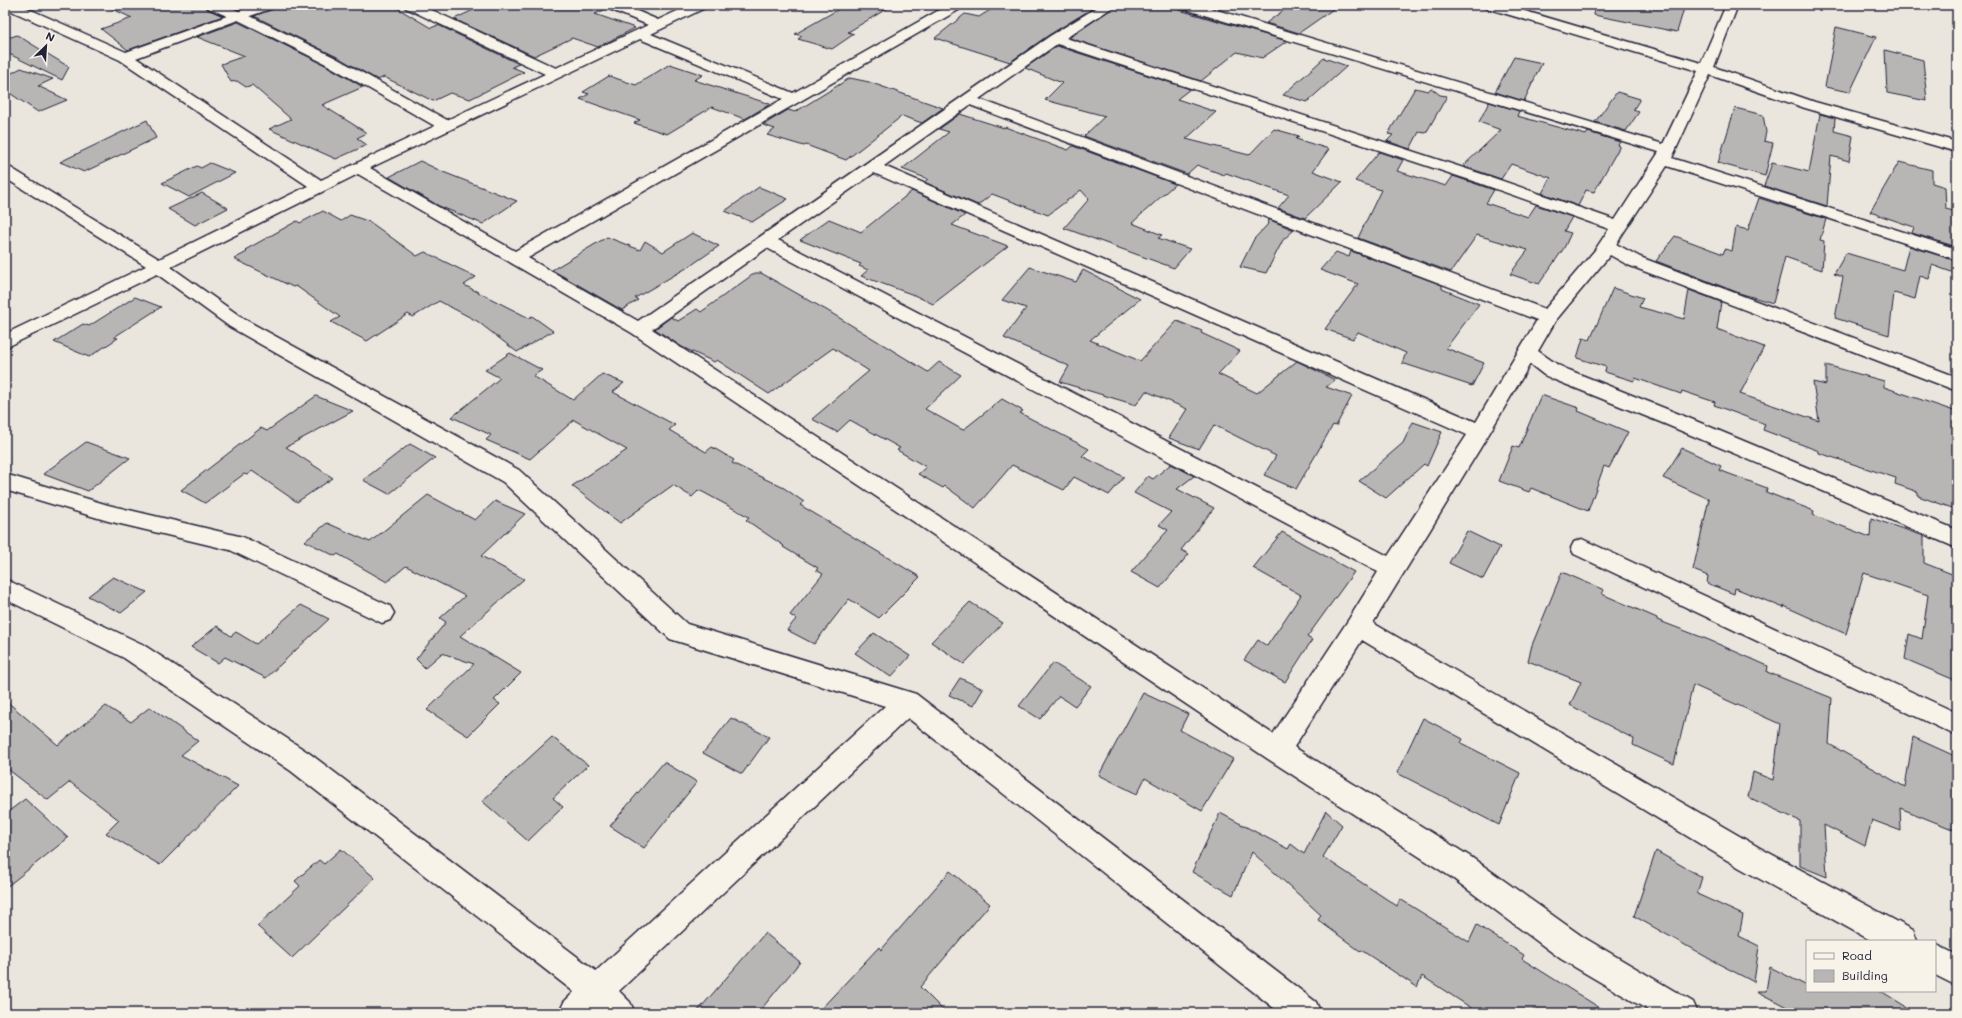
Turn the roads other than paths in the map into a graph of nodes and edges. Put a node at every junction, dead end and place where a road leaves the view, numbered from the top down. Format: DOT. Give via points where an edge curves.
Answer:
graph roads {
  1 [pos="9,5"];
  2 [pos="213,5"];
  3 [pos="268,5"];
  4 [pos="411,5"];
  5 [pos="612,5"];
  6 [pos="700,5"];
  7 [pos="957,5"];
  8 [pos="1110,5"];
  9 [pos="1186,5"];
  10 [pos="1491,5"];
  11 [pos="1732,5"];
  12 [pos="239,16"];
  13 [pos="659,25"];
  14 [pos="640,34"];
  15 [pos="1055,39"];
  16 [pos="125,56"];
  17 [pos="1706,69"];
  18 [pos="555,73"];
  19 [pos="794,98"];
  20 [pos="969,100"];
  21 [pos="446,126"];
  22 [pos="1957,147"];
  23 [pos="1665,155"];
  24 [pos="874,167"];
  25 [pos="358,168"];
  26 [pos="5,171"];
  27 [pos="320,187"];
  28 [pos="1619,227"];
  29 [pos="766,241"];
  30 [pos="1607,246"];
  31 [pos="1957,254"];
  32 [pos="515,258"];
  33 [pos="158,266"];
  34 [pos="1548,316"];
  35 [pos="640,329"];
  36 [pos="5,342"];
  37 [pos="1528,353"];
  38 [pos="1957,384"];
  39 [pos="1480,432"];
  40 [pos="5,482"];
  41 [pos="1957,539"];
  42 [pos="1582,548"];
  43 [pos="1392,569"];
  44 [pos="5,588"];
  45 [pos="382,613"];
  46 [pos="1358,626"];
  47 [pos="907,702"];
  48 [pos="1957,725"];
  49 [pos="1277,751"];
  50 [pos="1900,940"];
  51 [pos="1936,960"];
  52 [pos="1957,971"];
  53 [pos="597,991"];
  54 [pos="575,1013"];
  55 [pos="618,1013"];
  56 [pos="1305,1013"];
  57 [pos="1682,1013"];
  1 -- 16 [label="street"];
  2 -- 12 [label="street"];
  3 -- 12 [label="street"];
  4 -- 18 [label="street"];
  5 -- 13 [label="street"];
  6 -- 13 [label="street"];
  7 -- 19 [label="street"];
  8 -- 15 [label="street"];
  9 -- 23 [label="street"];
  10 -- 17 [label="street" via="1552,16"];
  11 -- 17 [label="street"];
  12 -- 16 [label="street"];
  12 -- 21 [label="street" via="372,83"];
  13 -- 14 [label="street"];
  14 -- 18 [label="street"];
  14 -- 19 [label="street"];
  15 -- 20 [label="street"];
  15 -- 28 [label="street" via="1485,180"];
  16 -- 27 [label="street"];
  17 -- 22 [label="street" via="1810,105"];
  17 -- 23 [label="street"];
  18 -- 21 [label="street"];
  19 -- 32 [label="street"];
  20 -- 24 [label="street"];
  20 -- 34 [label="street"];
  21 -- 25 [label="street"];
  23 -- 28 [label="street"];
  23 -- 31 [label="street"];
  24 -- 29 [label="street"];
  24 -- 39 [label="street"];
  25 -- 27 [label="street"];
  25 -- 32 [label="street"];
  26 -- 33 [label="street"];
  27 -- 33 [label="street"];
  28 -- 30 [label="street"];
  29 -- 35 [label="street"];
  29 -- 43 [label="street"];
  30 -- 34 [label="street"];
  30 -- 38 [label="street" via="1634,261"];
  32 -- 35 [label="street"];
  33 -- 36 [label="street"];
  33 -- 47 [label="street" via="237,323 511,476 679,632"];
  34 -- 37 [label="street"];
  35 -- 49 [label="street"];
  37 -- 39 [label="street"];
  37 -- 41 [label="street" via="1562,375"];
  39 -- 43 [label="street"];
  40 -- 45 [label="street" via="108,514 236,543"];
  42 -- 48 [label="street"];
  43 -- 46 [label="street"];
  44 -- 53 [label="street" via="133,651 300,762"];
  46 -- 49 [label="street"];
  46 -- 50 [label="street" via="1750,858"];
  47 -- 53 [label="street"];
  47 -- 56 [label="street"];
  49 -- 57 [label="street" via="1461,867 1572,948"];
  51 -- 52 [label="street"];
  53 -- 54 [label="street"];
  53 -- 55 [label="street"];
}
